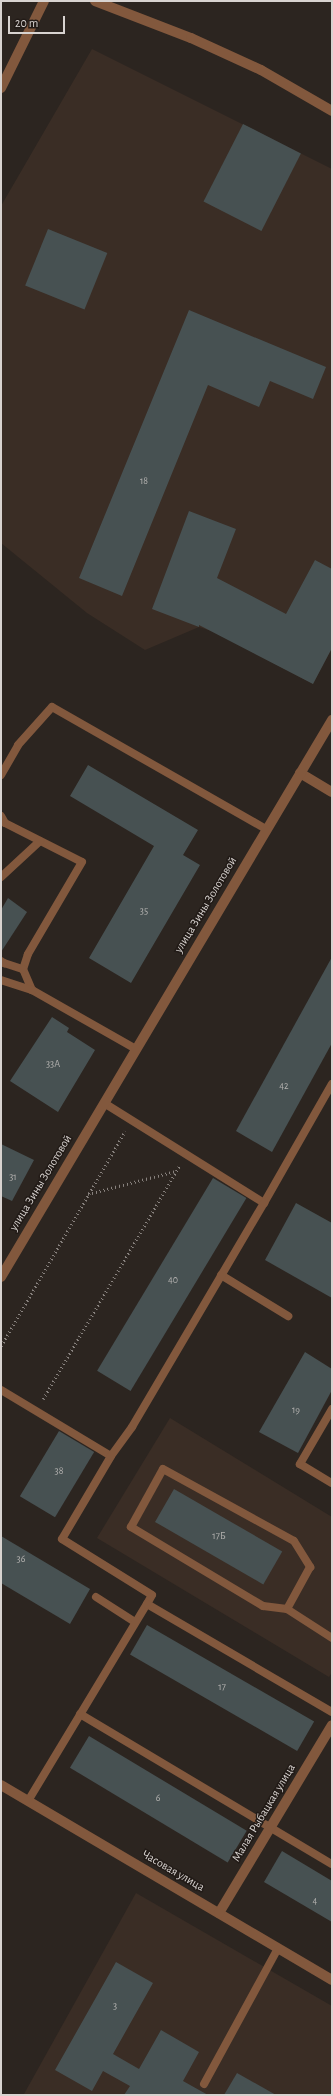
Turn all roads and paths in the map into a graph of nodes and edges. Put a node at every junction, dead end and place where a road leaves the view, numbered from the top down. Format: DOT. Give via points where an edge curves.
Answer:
graph roads {
  1 [pos="44,1"];
  2 [pos="95,1"];
  3 [pos="1,88"];
  4 [pos="332,111"];
  5 [pos="332,720"];
  6 [pos="300,773"];
  7 [pos="1,775"];
  8 [pos="332,792"];
  9 [pos="1,816"];
  10 [pos="266,829"];
  11 [pos="40,841"];
  12 [pos="1,877"];
  13 [pos="1,961"];
  14 [pos="23,969"];
  15 [pos="1,980"];
  16 [pos="32,990"];
  17 [pos="136,1049"];
  18 [pos="332,1084"];
  19 [pos="104,1103"];
  20 [pos="131,1120"];
  21 [pos="186,1155"];
  22 [pos="176,1171"];
  23 [pos="88,1194"];
  24 [pos="264,1203"];
  25 [pos="221,1275"];
  26 [pos="1,1277"];
  27 [pos="288,1316"];
  28 [pos="1,1346"];
  29 [pos="1,1390"];
  30 [pos="332,1409"];
  31 [pos="36,1411"];
  32 [pos="111,1456"];
  33 [pos="332,1483"];
  34 [pos="96,1597"];
  35 [pos="147,1604"];
  36 [pos="287,1609"];
  37 [pos="135,1622"];
  38 [pos="332,1638"];
  39 [pos="332,1712"];
  40 [pos="80,1714"];
  41 [pos="332,1726"];
  42 [pos="1,1785"];
  43 [pos="28,1801"];
  44 [pos="270,1828"];
  45 [pos="332,1864"];
  46 [pos="219,1913"];
  47 [pos="278,1948"];
  48 [pos="332,1980"];
  49 [pos="204,2084"];
  1 -- 3 [label="street"];
  2 -- 4 [label="street" via="191,38 261,70"];
  5 -- 6 [label="street, улица Зины Золотовой"];
  6 -- 8 [label="street"];
  6 -- 10 [label="street, улица Зины Золотовой"];
  7 -- 10 [label="lane" via="18,745 52,707"];
  9 -- 11 [label="lane" via="5,823"];
  10 -- 17 [label="street, улица Зины Золотовой"];
  11 -- 12 [label="lane"];
  11 -- 14 [label="lane" via="82,862 28,954"];
  13 -- 14 [label="lane"];
  14 -- 16 [label="lane"];
  15 -- 16 [label="lane"];
  16 -- 17 [label="lane"];
  17 -- 19 [label="street, улица Зины Золотовой"];
  18 -- 24 [label="lane"];
  19 -- 20 [label="lane"];
  19 -- 26 [label="street, улица Зины Золотовой"];
  20 -- 21 [label="lane"];
  20 -- 23 [label="path"];
  21 -- 22 [label="path"];
  21 -- 24 [label="lane"];
  22 -- 23 [label="path"];
  22 -- 31 [label="path"];
  23 -- 28 [label="path"];
  24 -- 25 [label="lane"];
  25 -- 27 [label="lane"];
  25 -- 32 [label="lane" via="132,1427"];
  29 -- 31 [label="lane"];
  30 -- 33 [label="lane" via="300,1464"];
  31 -- 32 [label="lane"];
  32 -- 35 [label="lane" via="62,1539 152,1595"];
  34 -- 37 [label="lane"];
  35 -- 37 [label="lane"];
  35 -- 39 [label="lane"];
  36 -- 36 [label="lane" via="310,1567 294,1541 162,1469 131,1527 263,1606"];
  36 -- 38 [label="lane"];
  37 -- 40 [label="lane"];
  40 -- 43 [label="lane"];
  40 -- 44 [label="lane"];
  41 -- 44 [label="street, Малая Рыбацкая улица"];
  42 -- 43 [label="street, Часовая улица"];
  43 -- 46 [label="street, Часовая улица"];
  44 -- 45 [label="lane"];
  44 -- 46 [label="street, Малая Рыбацкая улица"];
  46 -- 47 [label="street, Часовая улица"];
  47 -- 48 [label="street, Часовая улица"];
  47 -- 49 [label="lane"];
}
